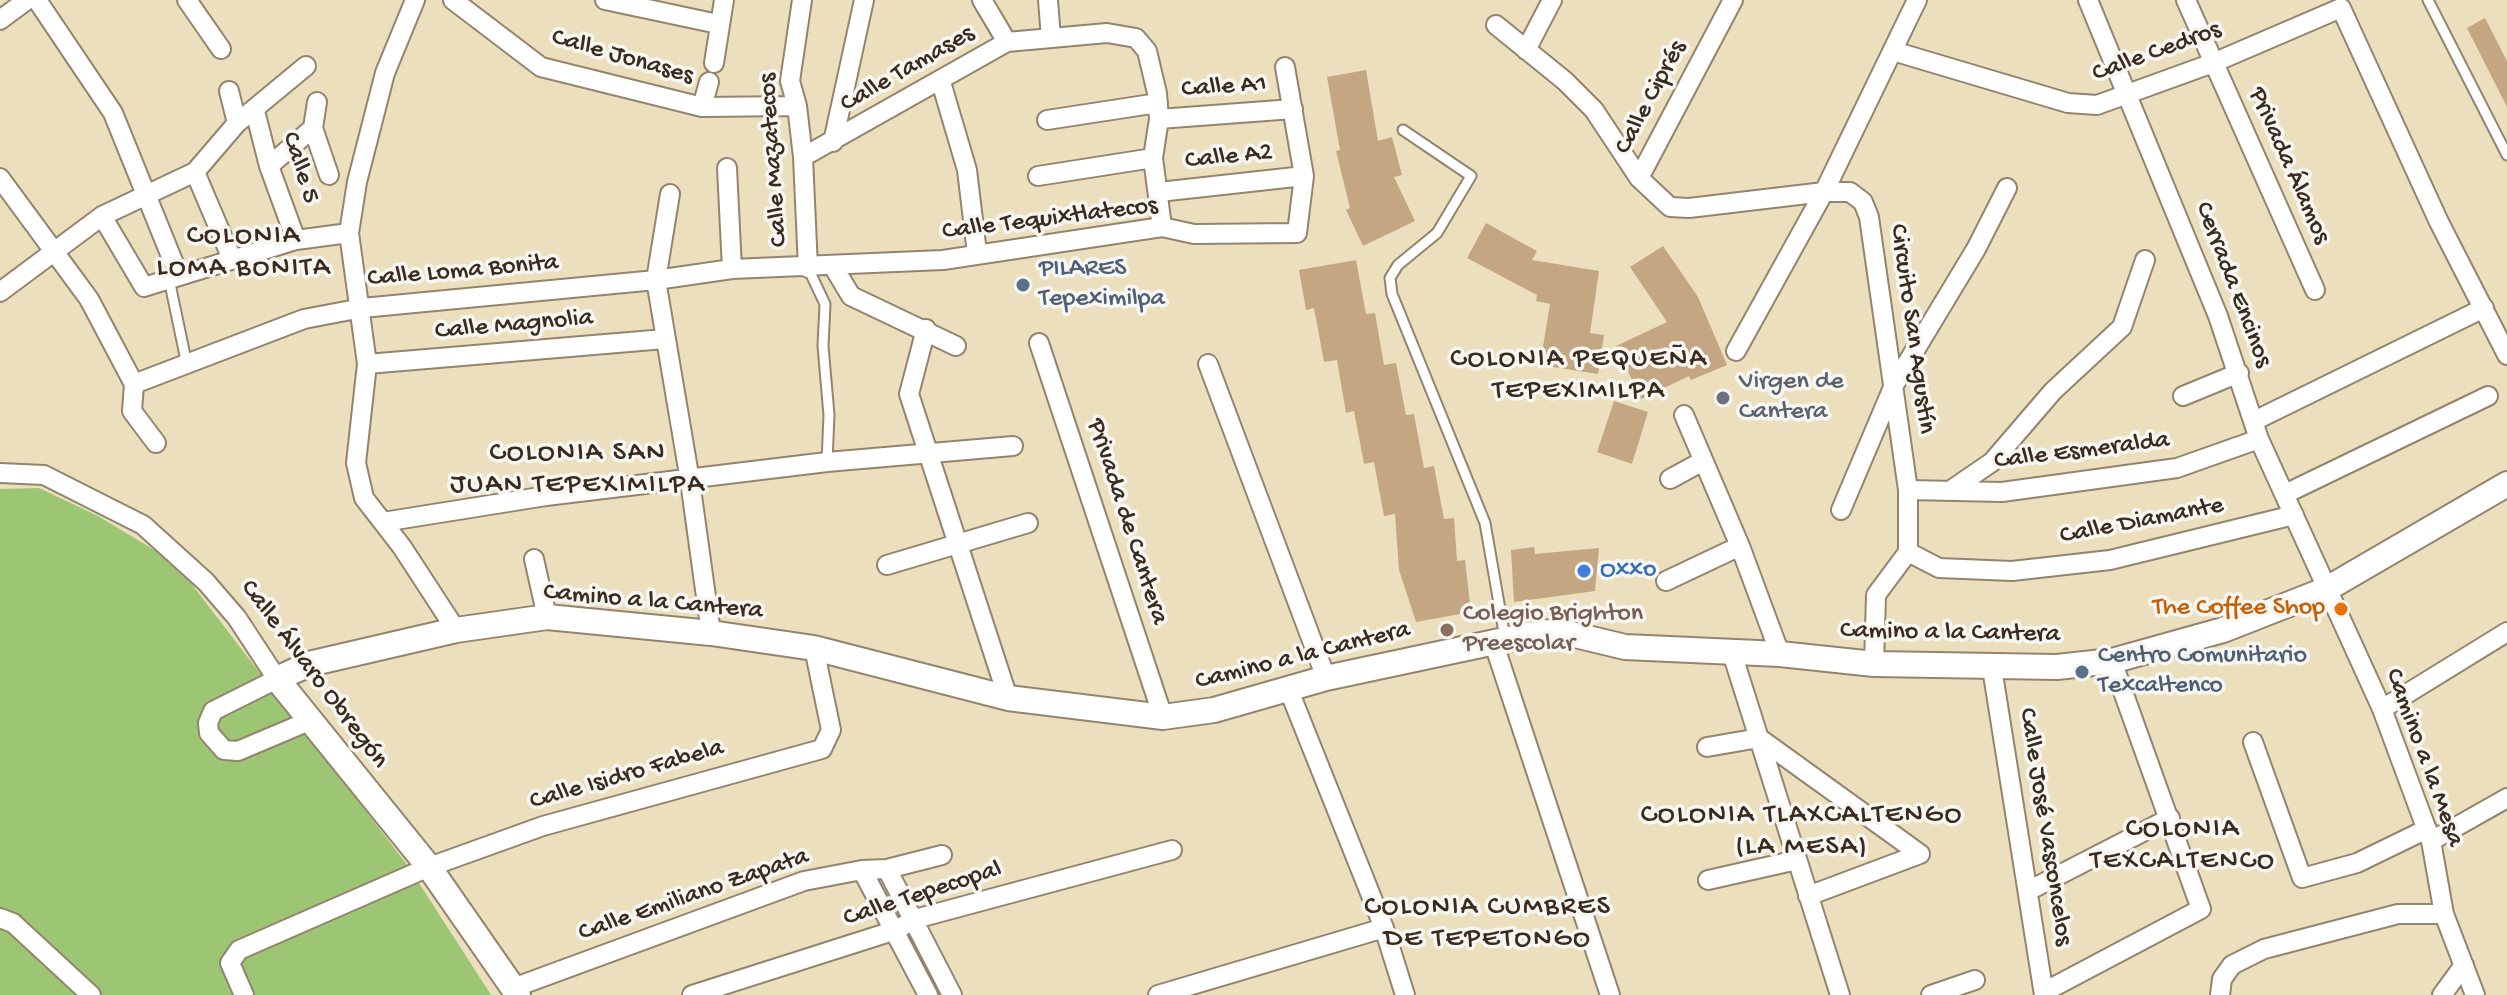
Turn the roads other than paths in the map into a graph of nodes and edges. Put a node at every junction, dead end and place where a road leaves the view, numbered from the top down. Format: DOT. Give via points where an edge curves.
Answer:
graph roads {
  1 [pos="27,0"];
  2 [pos="37,0"];
  3 [pos="187,0"];
  4 [pos="415,0"];
  5 [pos="453,0"];
  6 [pos="605,0"];
  7 [pos="724,0"];
  8 [pos="802,0"];
  9 [pos="864,0"];
  10 [pos="982,0"];
  11 [pos="1048,0"];
  12 [pos="1552,0"];
  13 [pos="1733,0"];
  14 [pos="1917,0"];
  15 [pos="2088,0"];
  16 [pos="2186,0"];
  17 [pos="2428,0"];
  18 [pos="0,20"];
  19 [pos="718,24"];
  20 [pos="1496,25"];
  21 [pos="1051,38"];
  22 [pos="1007,42"];
  23 [pos="221,49"];
  24 [pos="1526,50"];
  25 [pos="1893,51"];
  26 [pos="714,63"];
  27 [pos="2213,63"];
  28 [pos="306,66"];
  29 [pos="1285,67"];
  30 [pos="709,82"];
  31 [pos="941,82"];
  32 [pos="229,91"];
  33 [pos="2128,96"];
  34 [pos="317,102"];
  35 [pos="797,106"];
  36 [pos="702,107"];
  37 [pos="1293,109"];
  38 [pos="255,111"];
  39 [pos="1159,111"];
  40 [pos="1047,120"];
  41 [pos="237,123"];
  42 [pos="313,128"];
  43 [pos="1403,130"];
  44 [pos="833,142"];
  45 [pos="2507,155"];
  46 [pos="803,157"];
  47 [pos="1153,158"];
  48 [pos="269,166"];
  49 [pos="727,168"];
  50 [pos="195,172"];
  51 [pos="329,175"];
  52 [pos="1038,176"];
  53 [pos="1304,176"];
  54 [pos="0,178"];
  55 [pos="1639,178"];
  56 [pos="2007,188"];
  57 [pos="1159,192"];
  58 [pos="1824,192"];
  59 [pos="670,194"];
  60 [pos="147,196"];
  61 [pos="102,216"];
  62 [pos="1162,227"];
  63 [pos="349,233"];
  64 [pos="296,240"];
  65 [pos="54,249"];
  66 [pos="977,253"];
  67 [pos="232,259"];
  68 [pos="2145,260"];
  69 [pos="833,266"];
  70 [pos="808,268"];
  71 [pos="732,269"];
  72 [pos="174,278"];
  73 [pos="656,280"];
  74 [pos="2315,290"];
  75 [pos="0,292"];
  76 [pos="362,308"];
  77 [pos="2484,308"];
  78 [pos="926,329"];
  79 [pos="665,339"];
  80 [pos="1039,343"];
  81 [pos="956,346"];
  82 [pos="1736,351"];
  83 [pos="2507,355"];
  84 [pos="367,364"];
  85 [pos="1208,364"];
  86 [pos="187,365"];
  87 [pos="2239,373"];
  88 [pos="134,384"];
  89 [pos="1894,385"];
  90 [pos="2183,396"];
  91 [pos="2488,396"];
  92 [pos="1684,415"];
  93 [pos="2257,430"];
  94 [pos="156,443"];
  95 [pos="1013,446"];
  96 [pos="926,453"];
  97 [pos="1703,461"];
  98 [pos="827,462"];
  99 [pos="0,473"];
  100 [pos="1670,479"];
  101 [pos="690,481"];
  102 [pos="2507,484"];
  103 [pos="1954,488"];
  104 [pos="1908,490"];
  105 [pos="2285,494"];
  106 [pos="1841,510"];
  107 [pos="2294,515"];
  108 [pos="383,522"];
  109 [pos="1028,523"];
  110 [pos="960,544"];
  111 [pos="1740,546"];
  112 [pos="1908,552"];
  113 [pos="534,559"];
  114 [pos="887,565"];
  115 [pos="1666,581"];
  116 [pos="2325,590"];
  117 [pos="547,617"];
  118 [pos="456,630"];
  119 [pos="2507,632"];
  120 [pos="711,633"];
  121 [pos="1499,640"];
  122 [pos="814,648"];
  123 [pos="1732,653"];
  124 [pos="1780,654"];
  125 [pos="2112,661"];
  126 [pos="1874,664"];
  127 [pos="1992,668"];
  128 [pos="1326,678"];
  129 [pos="277,679"];
  130 [pos="1288,688"];
  131 [pos="1008,698"];
  132 [pos="2382,709"];
  133 [pos="1163,717"];
  134 [pos="309,721"];
  135 [pos="1759,738"];
  136 [pos="2253,742"];
  137 [pos="1707,747"];
  138 [pos="2507,798"];
  139 [pos="2170,818"];
  140 [pos="2429,835"];
  141 [pos="1172,850"];
  142 [pos="942,855"];
  143 [pos="1797,860"];
  144 [pos="429,867"];
  145 [pos="887,869"];
  146 [pos="862,870"];
  147 [pos="1708,880"];
  148 [pos="2028,891"];
  149 [pos="1808,896"];
  150 [pos="2444,914"];
  151 [pos="0,918"];
  152 [pos="915,919"];
  153 [pos="1384,928"];
  154 [pos="896,930"];
  155 [pos="2464,965"];
  156 [pos="1975,980"];
  157 [pos="516,992"];
  158 [pos="2044,993"];
  159 [pos="91,995"];
  160 [pos="244,995"];
  161 [pos="692,995"];
  162 [pos="928,995"];
  163 [pos="952,995"];
  164 [pos="1158,995"];
  165 [pos="1405,995"];
  166 [pos="1610,995"];
  167 [pos="1840,995"];
  168 [pos="1931,995"];
  169 [pos="2220,995"];
  170 [pos="2442,995"];
  171 [pos="2475,995"];
  1 -- 18 [label="street"];
  2 -- 60 [label="street" via="113,113"];
  3 -- 23 [label="street"];
  4 -- 63 [label="street" via="385,73"];
  5 -- 36 [label="street, Calle Jonases" via="541,67"];
  6 -- 19 [label="street"];
  7 -- 19 [label="street"];
  8 -- 35 [label="street, Calle Mazatecos" via="790,81"];
  9 -- 44 [label="street"];
  10 -- 22 [label="street"];
  11 -- 21 [label="street"];
  12 -- 24 [label="street"];
  13 -- 55 [label="street, Calle Ciprés"];
  14 -- 25 [label="street"];
  15 -- 33 [label="street, Cerrada Encinos"];
  16 -- 27 [label="street, Privada Álamos"];
  17 -- 45 [label="lane"];
  19 -- 26 [label="street"];
  20 -- 24 [label="street, Circuito San Agustín"];
  21 -- 22 [label="street, Calle Tamases"];
  21 -- 39 [label="street, Calle Tamases" via="1107,33 1136,38 1147,51"];
  22 -- 31 [label="street, Calle Tamases"];
  24 -- 55 [label="street, Circuito San Agustín" via="1594,110"];
  25 -- 33 [label="street, Calle Cedros" via="2068,103 2097,105"];
  25 -- 58 [label="street"];
  27 -- 33 [label="street, Calle Cedros"];
  27 -- 74 [label="street, Privada Álamos"];
  27 -- 77 [label="street, Calle Cedros" via="2341,8"];
  28 -- 38 [label="street"];
  29 -- 37 [label="street"];
  30 -- 36 [label="street"];
  31 -- 44 [label="street, Calle Tamases"];
  31 -- 66 [label="street" via="967,170"];
  32 -- 41 [label="street"];
  33 -- 87 [label="street, Cerrada Encinos"];
  34 -- 42 [label="street"];
  35 -- 36 [label="street, Calle Jonases"];
  35 -- 46 [label="street, Calle Mazatecos"];
  37 -- 39 [label="street, Calle A1"];
  37 -- 53 [label="street"];
  38 -- 41 [label="street"];
  38 -- 48 [label="street, Calle 5"];
  39 -- 40 [label="street, Calle A1"];
  39 -- 47 [label="street"];
  41 -- 50 [label="street"];
  42 -- 48 [label="street"];
  42 -- 51 [label="street"];
  43 -- 121 [label="lane" via="1471,176 1437,233 1390,278 1485,523 1500,606"];
  44 -- 46 [label="street, Calle Tamases"];
  46 -- 70 [label="street, Calle Mazatecos"];
  47 -- 52 [label="street"];
  47 -- 57 [label="street"];
  48 -- 64 [label="street, Calle 5"];
  49 -- 71 [label="street"];
  50 -- 60 [label="street"];
  50 -- 67 [label="street"];
  53 -- 57 [label="street, Calle A2"];
  53 -- 62 [label="street, Calle Tequixtlatecos" via="1297,233 1194,234"];
  54 -- 65 [label="street"];
  55 -- 58 [label="street, Circuito San Agustín" via="1670,207"];
  56 -- 89 [label="street"];
  57 -- 62 [label="street"];
  58 -- 82 [label="street"];
  58 -- 89 [label="street, Circuito San Agustín" via="1850,192 1863,202 1869,217"];
  59 -- 73 [label="street"];
  60 -- 61 [label="street"];
  60 -- 72 [label="street"];
  61 -- 65 [label="street"];
  61 -- 72 [label="street" via="144,287"];
  62 -- 66 [label="street, Calle Tequixtlatecos"];
  63 -- 64 [label="street"];
  63 -- 76 [label="street"];
  64 -- 67 [label="street"];
  65 -- 75 [label="street"];
  65 -- 88 [label="street" via="89,299"];
  66 -- 69 [label="street, Calle Tequixtlatecos"];
  67 -- 72 [label="street"];
  68 -- 103 [label="street" via="2122,327 2053,391 1992,462"];
  69 -- 70 [label="street, Calle Tequixtlatecos"];
  69 -- 78 [label="street" via="851,296"];
  70 -- 71 [label="street, Calle Loma Bonita"];
  70 -- 98 [label="lane" via="825,304"];
  71 -- 73 [label="street, Calle Loma Bonita"];
  72 -- 86 [label="lane"];
  73 -- 76 [label="street, Calle Loma Bonita"];
  73 -- 79 [label="street"];
  76 -- 84 [label="street"];
  76 -- 86 [label="street, Calle Loma Bonita" via="304,319"];
  77 -- 83 [label="street"];
  77 -- 93 [label="street, Calle Esmeralda"];
  78 -- 81 [label="street"];
  78 -- 96 [label="street" via="909,394"];
  79 -- 84 [label="street, Calle Magnolia"];
  79 -- 101 [label="street"];
  80 -- 133 [label="street, Privada de Cantera"];
  84 -- 108 [label="street" via="356,463 364,498"];
  85 -- 128 [label="street"];
  86 -- 88 [label="street, Calle Loma Bonita"];
  87 -- 90 [label="street"];
  87 -- 93 [label="street, Cerrada Encinos"];
  88 -- 94 [label="street" via="132,411"];
  89 -- 104 [label="street, Circuito San Agustín"];
  89 -- 106 [label="street"];
  91 -- 105 [label="street"];
  92 -- 97 [label="street"];
  93 -- 103 [label="street, Calle Esmeralda" via="2177,468 2002,492"];
  93 -- 105 [label="street, Cerrada Encinos"];
  95 -- 96 [label="street"];
  96 -- 98 [label="street"];
  96 -- 110 [label="street"];
  97 -- 100 [label="street"];
  97 -- 111 [label="street"];
  98 -- 101 [label="street"];
  99 -- 129 [label="street, Calle Álvaro Obregón" via="44,475 143,525 206,582"];
  101 -- 108 [label="street" via="546,496"];
  101 -- 120 [label="street"];
  102 -- 116 [label="street, Camino a la Cantera"];
  103 -- 104 [label="street, Calle Esmeralda"];
  104 -- 112 [label="street, Circuito San Agustín"];
  105 -- 107 [label="street, Cerrada Encinos"];
  107 -- 112 [label="street, Calle Diamante" via="2110,560 2012,571 1939,568"];
  107 -- 116 [label="street, Cerrada Encinos"];
  108 -- 118 [label="street"];
  109 -- 110 [label="street"];
  110 -- 114 [label="street"];
  110 -- 131 [label="street"];
  111 -- 115 [label="street"];
  111 -- 124 [label="street"];
  112 -- 126 [label="street" via="1876,595"];
  113 -- 117 [label="street"];
  116 -- 125 [label="street, Camino a la Cantera" via="2223,630"];
  116 -- 132 [label="street, Camino a la Mesa"];
  117 -- 118 [label="street, Camino a la Cantera"];
  117 -- 120 [label="street, Camino a la Cantera"];
  118 -- 129 [label="street, Camino a la Cantera" via="309,664"];
  119 -- 132 [label="street"];
  120 -- 122 [label="street, Camino a la Cantera"];
  121 -- 123 [label="street, Camino a la Cantera" via="1542,632 1625,647"];
  121 -- 128 [label="street, Camino a la Cantera"];
  121 -- 166 [label="street"];
  122 -- 131 [label="street, Camino a la Cantera"];
  122 -- 144 [label="street, Calle Isidro Fabela" via="831,730 822,749 543,826"];
  123 -- 124 [label="street, Camino a la Cantera"];
  123 -- 135 [label="street"];
  124 -- 126 [label="street, Camino a la Cantera"];
  125 -- 127 [label="street, Camino a la Cantera"];
  125 -- 139 [label="street"];
  126 -- 127 [label="street, Camino a la Cantera"];
  127 -- 148 [label="street, Calle José Vasconcelos"];
  128 -- 130 [label="street, Camino a la Cantera"];
  129 -- 134 [label="street, Calle Álvaro Obregón"];
  129 -- 134 [label="street" via="213,711 208,723 214,742 238,751"];
  130 -- 133 [label="street, Camino a la Cantera" via="1214,710"];
  130 -- 153 [label="street"];
  131 -- 133 [label="street, Camino a la Cantera"];
  132 -- 140 [label="street, Camino a la Mesa"];
  134 -- 144 [label="street, Calle Álvaro Obregón"];
  135 -- 137 [label="street"];
  135 -- 143 [label="street"];
  135 -- 149 [label="street" via="1920,854"];
  136 -- 140 [label="street" via="2302,878"];
  138 -- 140 [label="street"];
  139 -- 148 [label="street"];
  139 -- 158 [label="street" via="2201,909"];
  140 -- 150 [label="street, Camino a la Mesa"];
  141 -- 152 [label="street, Calle Tepecopal"];
  142 -- 145 [label="street, Calle Emiliano Zapata"];
  143 -- 147 [label="street"];
  143 -- 149 [label="street"];
  144 -- 157 [label="street, Calle Álvaro Obregón"];
  144 -- 160 [label="street, Calle Isidro Fabela" via="239,950 230,963"];
  145 -- 146 [label="street, Calle Emiliano Zapata"];
  145 -- 152 [label="street"];
  146 -- 154 [label="street"];
  146 -- 157 [label="street, Calle Emiliano Zapata" via="804,881"];
  148 -- 158 [label="street, Calle José Vasconcelos"];
  149 -- 167 [label="street"];
  150 -- 155 [label="street, Camino a la Mesa"];
  150 -- 169 [label="street" via="2398,914 2264,949 2232,965 2222,979"];
  151 -- 159 [label="street" via="13,923"];
  152 -- 154 [label="street, Calle Tepecopal"];
  152 -- 163 [label="street"];
  153 -- 164 [label="street"];
  153 -- 165 [label="street"];
  154 -- 161 [label="street, Calle Tepecopal"];
  154 -- 162 [label="street"];
  155 -- 170 [label="street"];
  155 -- 171 [label="street, Camino a la Mesa"];
  156 -- 168 [label="street"];
}
